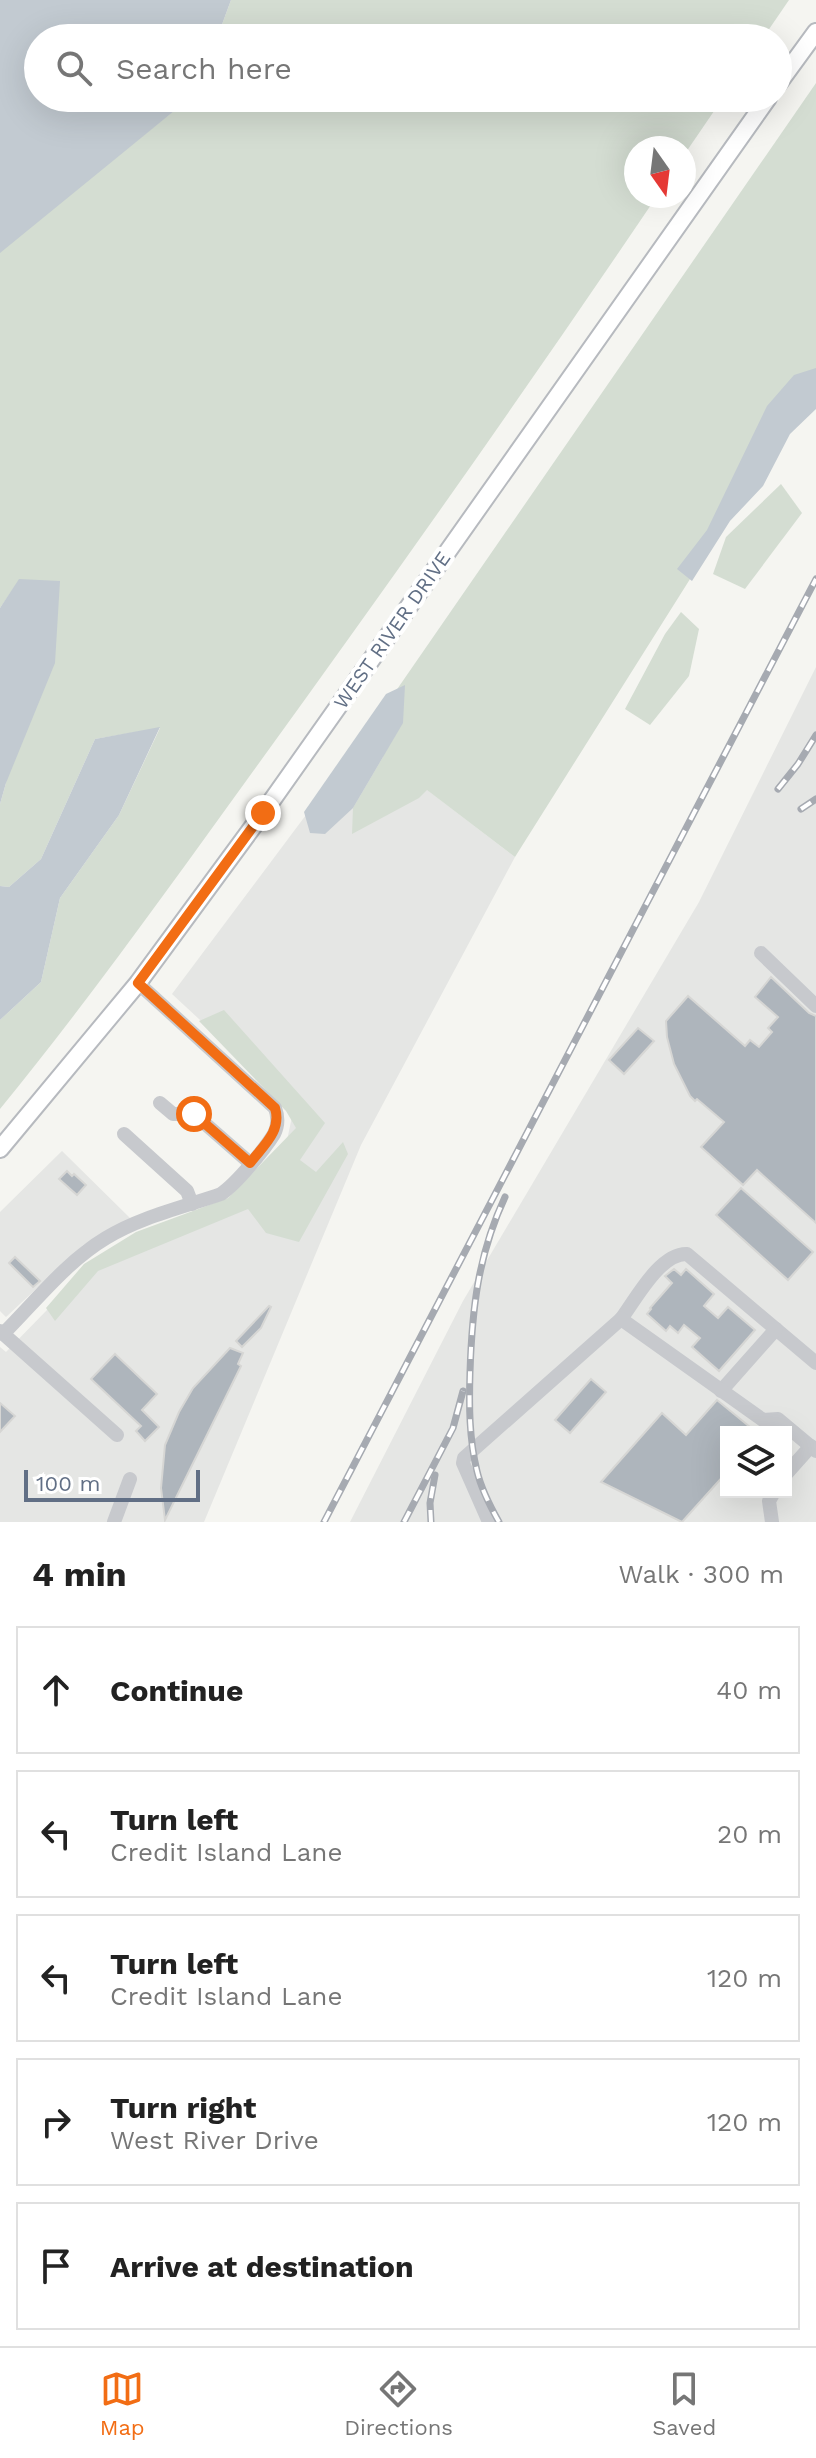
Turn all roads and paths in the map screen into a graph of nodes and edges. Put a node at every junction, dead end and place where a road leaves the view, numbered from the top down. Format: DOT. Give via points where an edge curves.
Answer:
graph roads {
  1 [pos="815,31"];
  2 [pos="792,64"];
  3 [pos="758,112"];
  4 [pos="761,953"];
  5 [pos="138,983"];
  6 [pos="816,1006"];
  7 [pos="160,1103"];
  8 [pos="124,1134"];
  9 [pos="0,1149"];
  10 [pos="250,1163"];
  11 [pos="192,1204"];
  12 [pos="621,1319"];
  13 [pos="776,1329"];
  14 [pos="2,1332"];
  15 [pos="816,1363"];
  16 [pos="721,1391"];
  17 [pos="117,1435"];
  18 [pos="813,1448"];
  19 [pos="792,1468"];
  20 [pos="130,1479"];
  21 [pos="771,1498"];
  22 [pos="114,1522"];
  23 [pos="489,1522"];
  24 [pos="772,1522"];
  1 -- 2 [label="main road"];
  3 -- 5 [label="main road, WEST RIVER DRIVE"];
  4 -- 6 [label="street"];
  5 -- 9 [label="main road, WEST RIVER DRIVE"];
  5 -- 10 [label="street" via="275,1108 275,1131"];
  7 -- 10 [label="street" via="173,1114 194,1114"];
  8 -- 11 [label="street" via="187,1191"];
  10 -- 11 [label="street" via="221,1194"];
  11 -- 14 [label="street" via="107,1237 72,1263"];
  12 -- 13 [label="street" via="658,1268 687,1254"];
  12 -- 16 [label="street"];
  12 -- 23 [label="street" via="464,1458"];
  13 -- 15 [label="street"];
  13 -- 16 [label="street"];
  14 -- 17 [label="street"];
  16 -- 18 [label="street" via="763,1420 778,1419"];
  18 -- 19 [label="street"];
  20 -- 22 [label="street"];
  21 -- 24 [label="street"];
}
